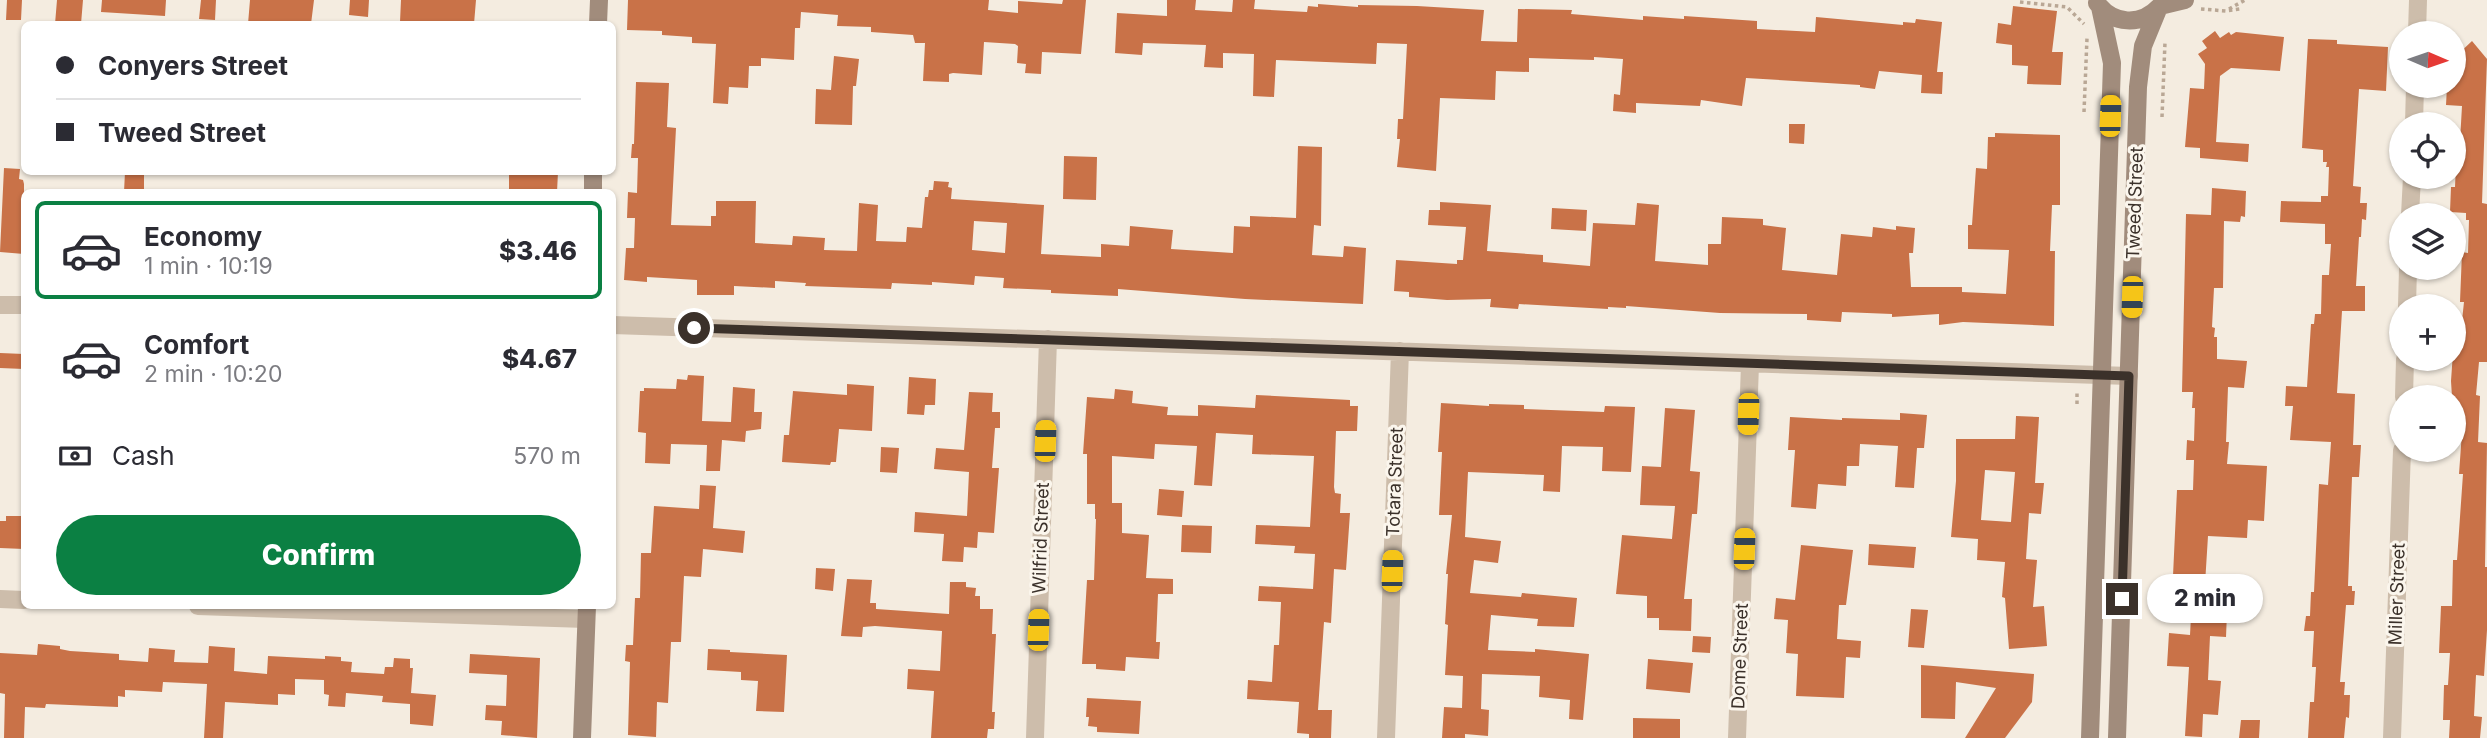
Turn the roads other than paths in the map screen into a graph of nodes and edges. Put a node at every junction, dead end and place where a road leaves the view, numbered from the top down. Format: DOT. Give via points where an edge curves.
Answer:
graph roads {
  1 [pos="599,0"];
  2 [pos="2418,0"];
  3 [pos="2095,2"];
  4 [pos="2161,4"];
  5 [pos="2190,5"];
  6 [pos="598,21"];
  7 [pos="2417,21"];
  8 [pos="0,305"];
  9 [pos="21,306"];
  10 [pos="616,325"];
  11 [pos="1048,339"];
  12 [pos="1400,351"];
  13 [pos="1750,364"];
  14 [pos="2102,376"];
  15 [pos="2129,376"];
  16 [pos="2402,462"];
  17 [pos="0,599"];
  18 [pos="21,600"];
  19 [pos="392,609"];
  20 [pos="586,612"];
  21 [pos="582,738"];
  22 [pos="1035,738"];
  23 [pos="1386,738"];
  24 [pos="1737,738"];
  25 [pos="2090,738"];
  26 [pos="2117,738"];
  27 [pos="2392,738"];
  1 -- 6 [label="main road"];
  2 -- 7 [label="street"];
  3 -- 4 [label="main road" via="2112,17 2127,21 2147,17"];
  3 -- 14 [label="main road, Tweed Street" via="2112,63"];
  4 -- 5 [label="main road"];
  4 -- 15 [label="main road, Tweed Street" via="2146,38 2140,68"];
  8 -- 9 [label="street"];
  10 -- 11 [label="street"];
  11 -- 12 [label="street"];
  11 -- 22 [label="street, Wilfrid Street"];
  12 -- 13 [label="street"];
  12 -- 23 [label="street, Totara Street"];
  13 -- 14 [label="street"];
  13 -- 24 [label="street, Dome Street"];
  14 -- 15 [label="street"];
  14 -- 25 [label="main road, Tweed Street"];
  15 -- 26 [label="main road, Tweed Street"];
  16 -- 27 [label="street, Miller Street"];
  17 -- 18 [label="street"];
  19 -- 20 [label="street"];
  20 -- 21 [label="main road"];
}
